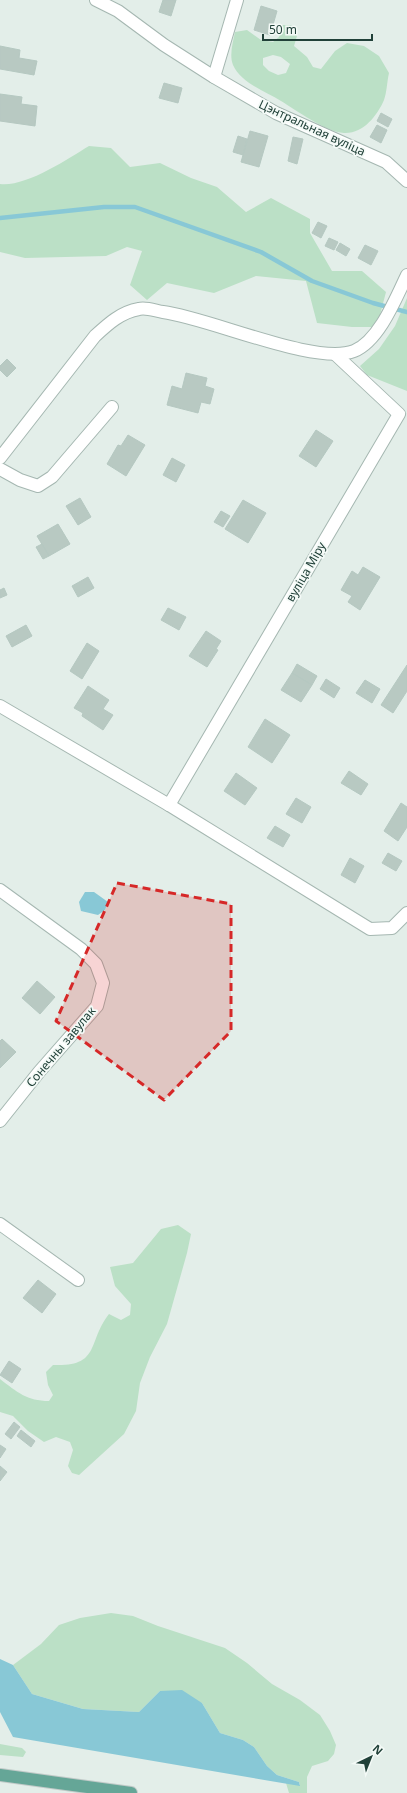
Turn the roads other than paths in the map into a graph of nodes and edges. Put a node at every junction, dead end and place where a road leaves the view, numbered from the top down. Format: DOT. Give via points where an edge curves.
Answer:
graph roads {
  1 [pos="96,0"];
  2 [pos="237,0"];
  3 [pos="214,77"];
  4 [pos="407,181"];
  5 [pos="407,275"];
  6 [pos="336,355"];
  7 [pos="112,407"];
  8 [pos="403,416"];
  9 [pos="0,458"];
  10 [pos="0,470"];
  11 [pos="0,706"];
  12 [pos="169,805"];
  13 [pos="0,890"];
  14 [pos="407,913"];
  15 [pos="0,1121"];
  16 [pos="0,1224"];
  17 [pos="78,1280"];
  18 [pos="0,1775"];
  19 [pos="132,1793"];
  1 -- 3 [label="street, Цэнтральная вуліца" via="118,11"];
  2 -- 3 [label="street"];
  3 -- 4 [label="street, Цэнтральная вуліца" via="276,113 386,162"];
  5 -- 6 [label="street" via="384,321 370,339 355,351"];
  6 -- 8 [label="street, вуліца Міру"];
  6 -- 9 [label="street" via="308,352 178,313 139,308 112,320 96,336"];
  7 -- 10 [label="street" via="52,478 38,486"];
  8 -- 12 [label="street, вуліца Міру"];
  11 -- 12 [label="street"];
  12 -- 14 [label="street" via="370,929 392,928"];
  13 -- 15 [label="street, Сонечны завулак" via="81,949 96,964 103,983 97,1006"];
  16 -- 17 [label="street"];
  18 -- 19 [label="main road"];
}
